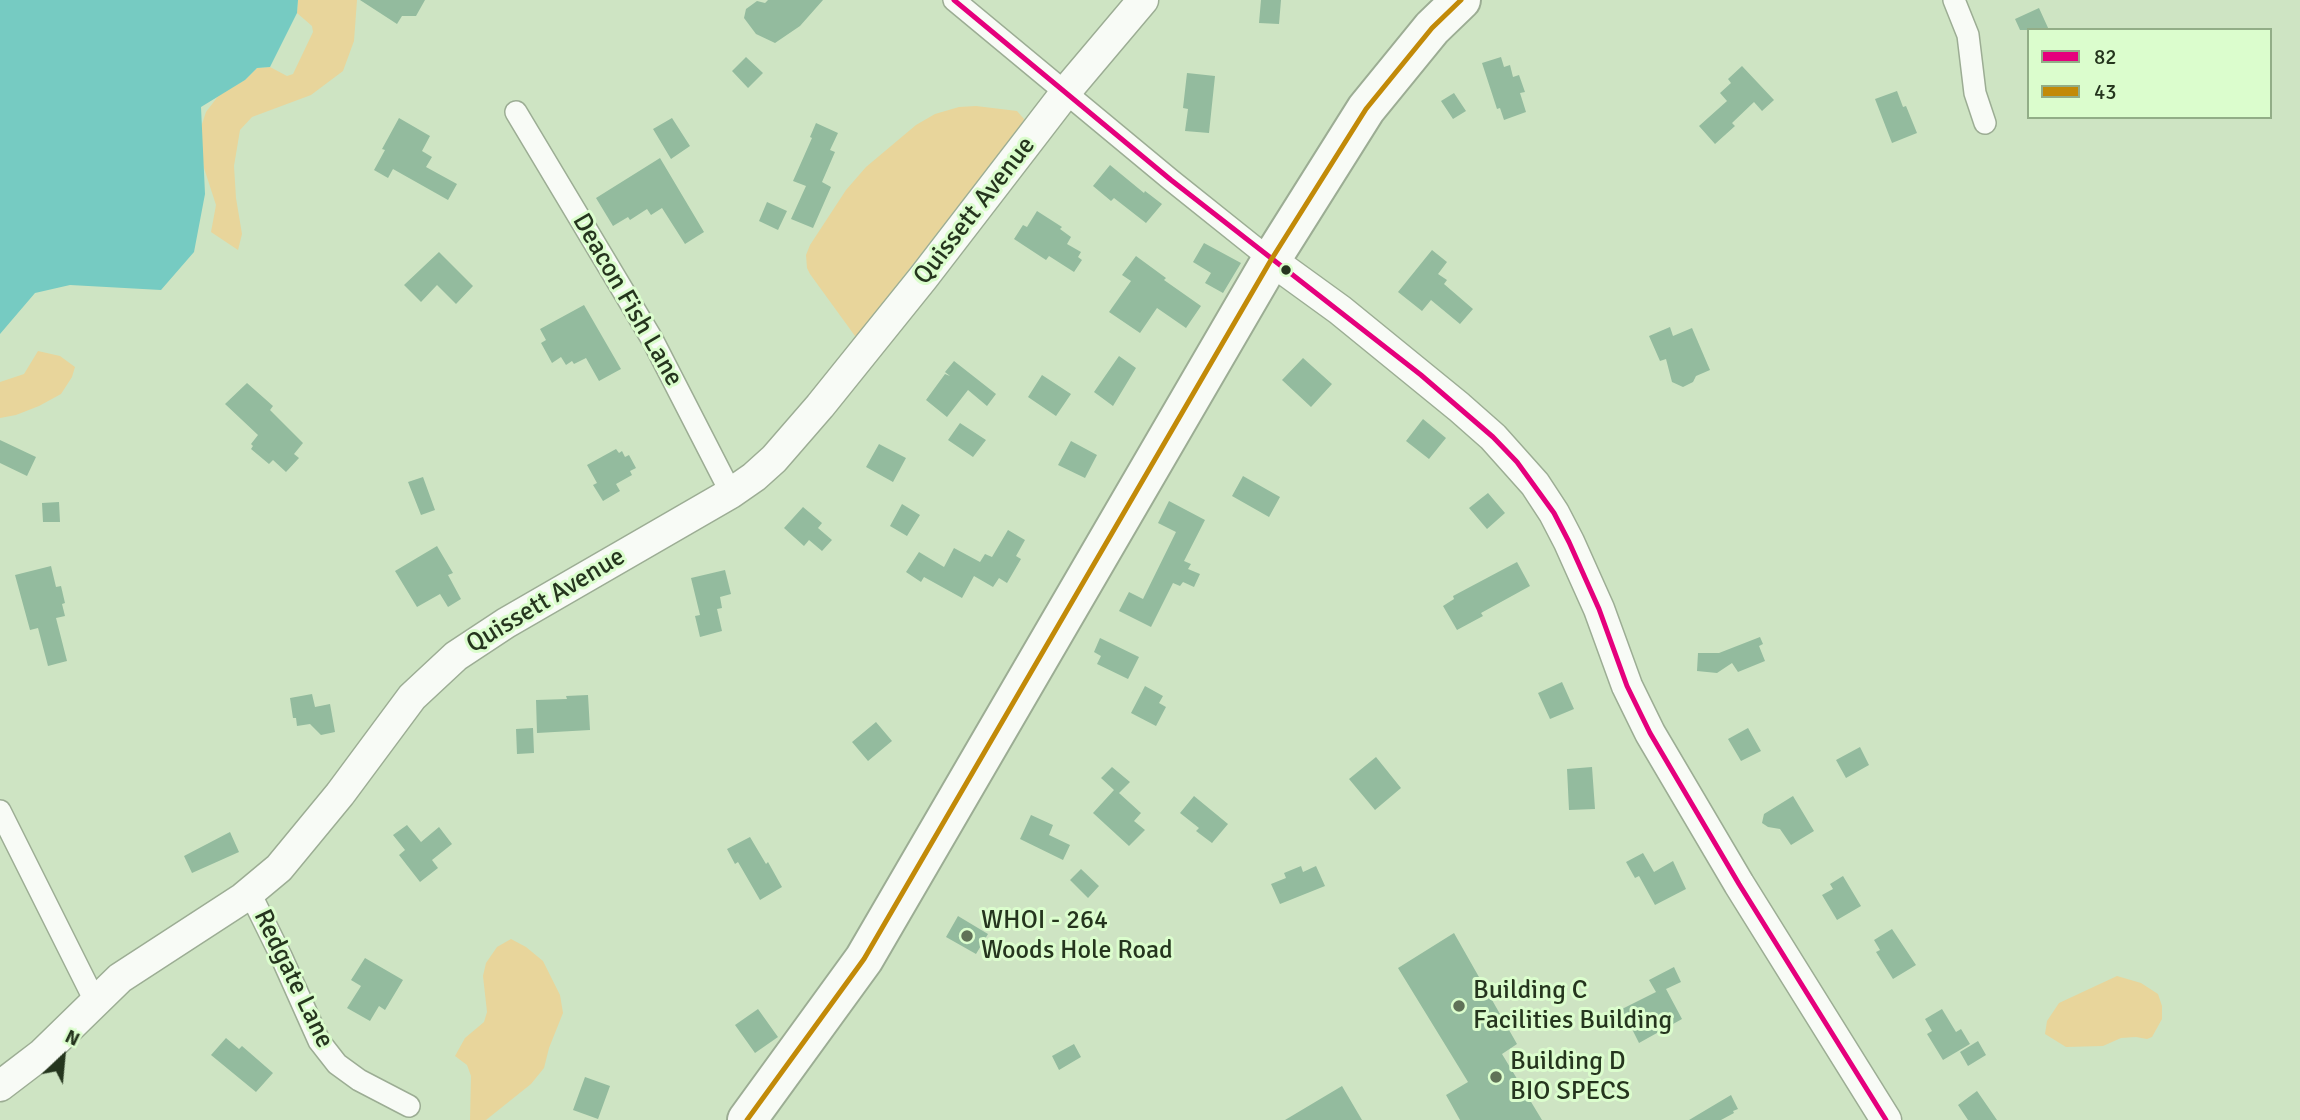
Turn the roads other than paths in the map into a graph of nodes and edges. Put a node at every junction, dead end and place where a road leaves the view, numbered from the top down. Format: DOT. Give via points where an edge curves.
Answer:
graph roads {
  1 [pos="954,0"];
  2 [pos="1143,0"];
  3 [pos="1461,0"];
  4 [pos="1954,0"];
  5 [pos="1066,92"];
  6 [pos="516,112"];
  7 [pos="1986,123"];
  8 [pos="1271,260"];
  9 [pos="731,493"];
  10 [pos="0,811"];
  11 [pos="250,893"];
  12 [pos="95,1001"];
  13 [pos="0,1086"];
  14 [pos="409,1106"];
  15 [pos="747,1120"];
  16 [pos="1886,1120"];
  1 -- 5 [label="street"];
  2 -- 5 [label="main road, Quissett Avenue"];
  3 -- 8 [label="highway" via="1366,109"];
  4 -- 7 [label="street" via="1968,35 1975,93"];
  5 -- 8 [label="street"];
  5 -- 9 [label="main road, Quissett Avenue" via="820,406 774,459"];
  6 -- 9 [label="street, Deacon Fish Lane" via="652,339"];
  8 -- 15 [label="highway" via="864,959"];
  8 -- 16 [label="main road" via="1459,407 1535,484 1569,542 1650,733"];
  9 -- 11 [label="main road, Quissett Avenue" via="456,656 412,697 303,842"];
  10 -- 12 [label="street"];
  11 -- 12 [label="main road, Quissett Avenue" via="139,964"];
  11 -- 14 [label="street, Redgate Lane" via="318,1041 337,1064 359,1080"];
  12 -- 13 [label="main road, Quissett Avenue" via="42,1054"];
}
